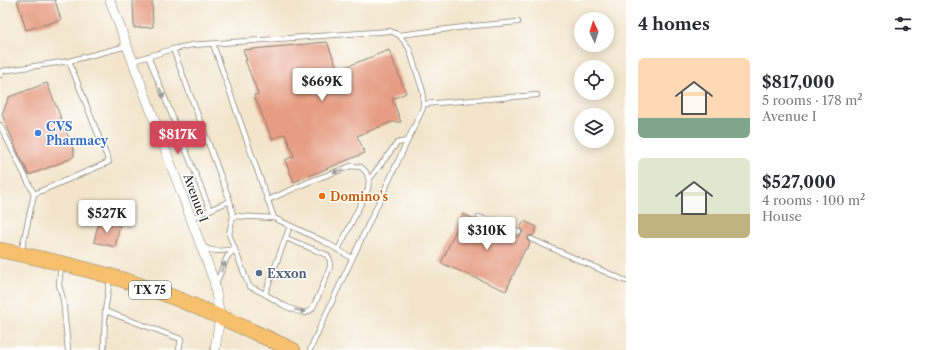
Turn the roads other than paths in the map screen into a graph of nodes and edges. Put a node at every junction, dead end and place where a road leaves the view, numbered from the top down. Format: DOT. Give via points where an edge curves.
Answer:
graph roads {
  1 [pos="110,0"];
  2 [pos="518,22"];
  3 [pos="399,35"];
  4 [pos="213,44"];
  5 [pos="127,46"];
  6 [pos="173,49"];
  7 [pos="148,56"];
  8 [pos="69,61"];
  9 [pos="133,61"];
  10 [pos="0,75"];
  11 [pos="537,95"];
  12 [pos="423,104"];
  13 [pos="0,125"];
  14 [pos="407,141"];
  15 [pos="369,180"];
  16 [pos="34,194"];
  17 [pos="268,200"];
  18 [pos="230,201"];
  19 [pos="210,210"];
  20 [pos="234,216"];
  21 [pos="479,217"];
  22 [pos="191,218"];
  23 [pos="274,218"];
  24 [pos="290,226"];
  25 [pos="519,232"];
  26 [pos="286,238"];
  27 [pos="531,239"];
  28 [pos="201,245"];
  29 [pos="235,248"];
  30 [pos="0,250"];
  31 [pos="338,250"];
  32 [pos="21,254"];
  33 [pos="352,258"];
  34 [pos="61,263"];
  35 [pos="111,277"];
  36 [pos="626,281"];
  37 [pos="215,288"];
  38 [pos="265,294"];
  39 [pos="105,311"];
  40 [pos="220,317"];
  41 [pos="68,350"];
  42 [pos="104,350"];
  43 [pos="179,350"];
  44 [pos="215,350"];
  45 [pos="293,350"];
  46 [pos="310,350"];
  1 -- 5 [label="street, Avenue I"];
  2 -- 3 [label="lane"];
  3 -- 4 [label="lane" via="390,31"];
  3 -- 12 [label="lane" via="409,48 423,92"];
  4 -- 6 [label="lane"];
  4 -- 17 [label="lane"];
  5 -- 8 [label="lane"];
  5 -- 9 [label="street, Avenue I"];
  6 -- 7 [label="lane"];
  6 -- 18 [label="lane"];
  7 -- 9 [label="lane"];
  7 -- 19 [label="lane, one-way"];
  8 -- 10 [label="lane" via="2,71"];
  8 -- 16 [label="lane" via="108,162"];
  9 -- 22 [label="street, Avenue I"];
  11 -- 12 [label="lane"];
  12 -- 14 [label="lane"];
  13 -- 16 [label="lane"];
  14 -- 15 [label="lane" via="397,143"];
  14 -- 33 [label="lane"];
  15 -- 17 [label="lane, one-way" via="366,172 360,167 351,166"];
  15 -- 31 [label="lane" via="368,189"];
  16 -- 32 [label="lane"];
  17 -- 23 [label="lane"];
  18 -- 19 [label="lane"];
  18 -- 20 [label="lane"];
  19 -- 22 [label="lane"];
  20 -- 23 [label="lane"];
  20 -- 29 [label="lane" via="229,234"];
  21 -- 25 [label="lane"];
  22 -- 28 [label="street, Avenue I"];
  23 -- 24 [label="lane"];
  24 -- 26 [label="lane"];
  24 -- 31 [label="lane"];
  26 -- 38 [label="lane"];
  38 -- 26 [label="lane, one-way" via="289,308 306,313 312,309 330,267 330,260 326,255"];
  27 -- 36 [label="lane"];
  28 -- 29 [label="lane" via="210,251"];
  28 -- 37 [label="street, Avenue I"];
  37 -- 29 [label="lane, one-way" via="227,257"];
  29 -- 38 [label="lane" via="249,286"];
  30 -- 32 [label="main road, TX 75"];
  31 -- 33 [label="lane"];
  32 -- 34 [label="main road, TX 75"];
  33 -- 46 [label="lane"];
  34 -- 35 [label="main road, TX 75"];
  34 -- 41 [label="lane" via="59,284 64,299"];
  35 -- 39 [label="lane"];
  35 -- 40 [label="main road, TX 75" via="164,294"];
  37 -- 40 [label="street, Avenue I"];
  39 -- 42 [label="lane"];
  39 -- 43 [label="lane" via="181,339"];
  40 -- 44 [label="street, Avenue I"];
  40 -- 45 [label="main road, TX 75"];
}
